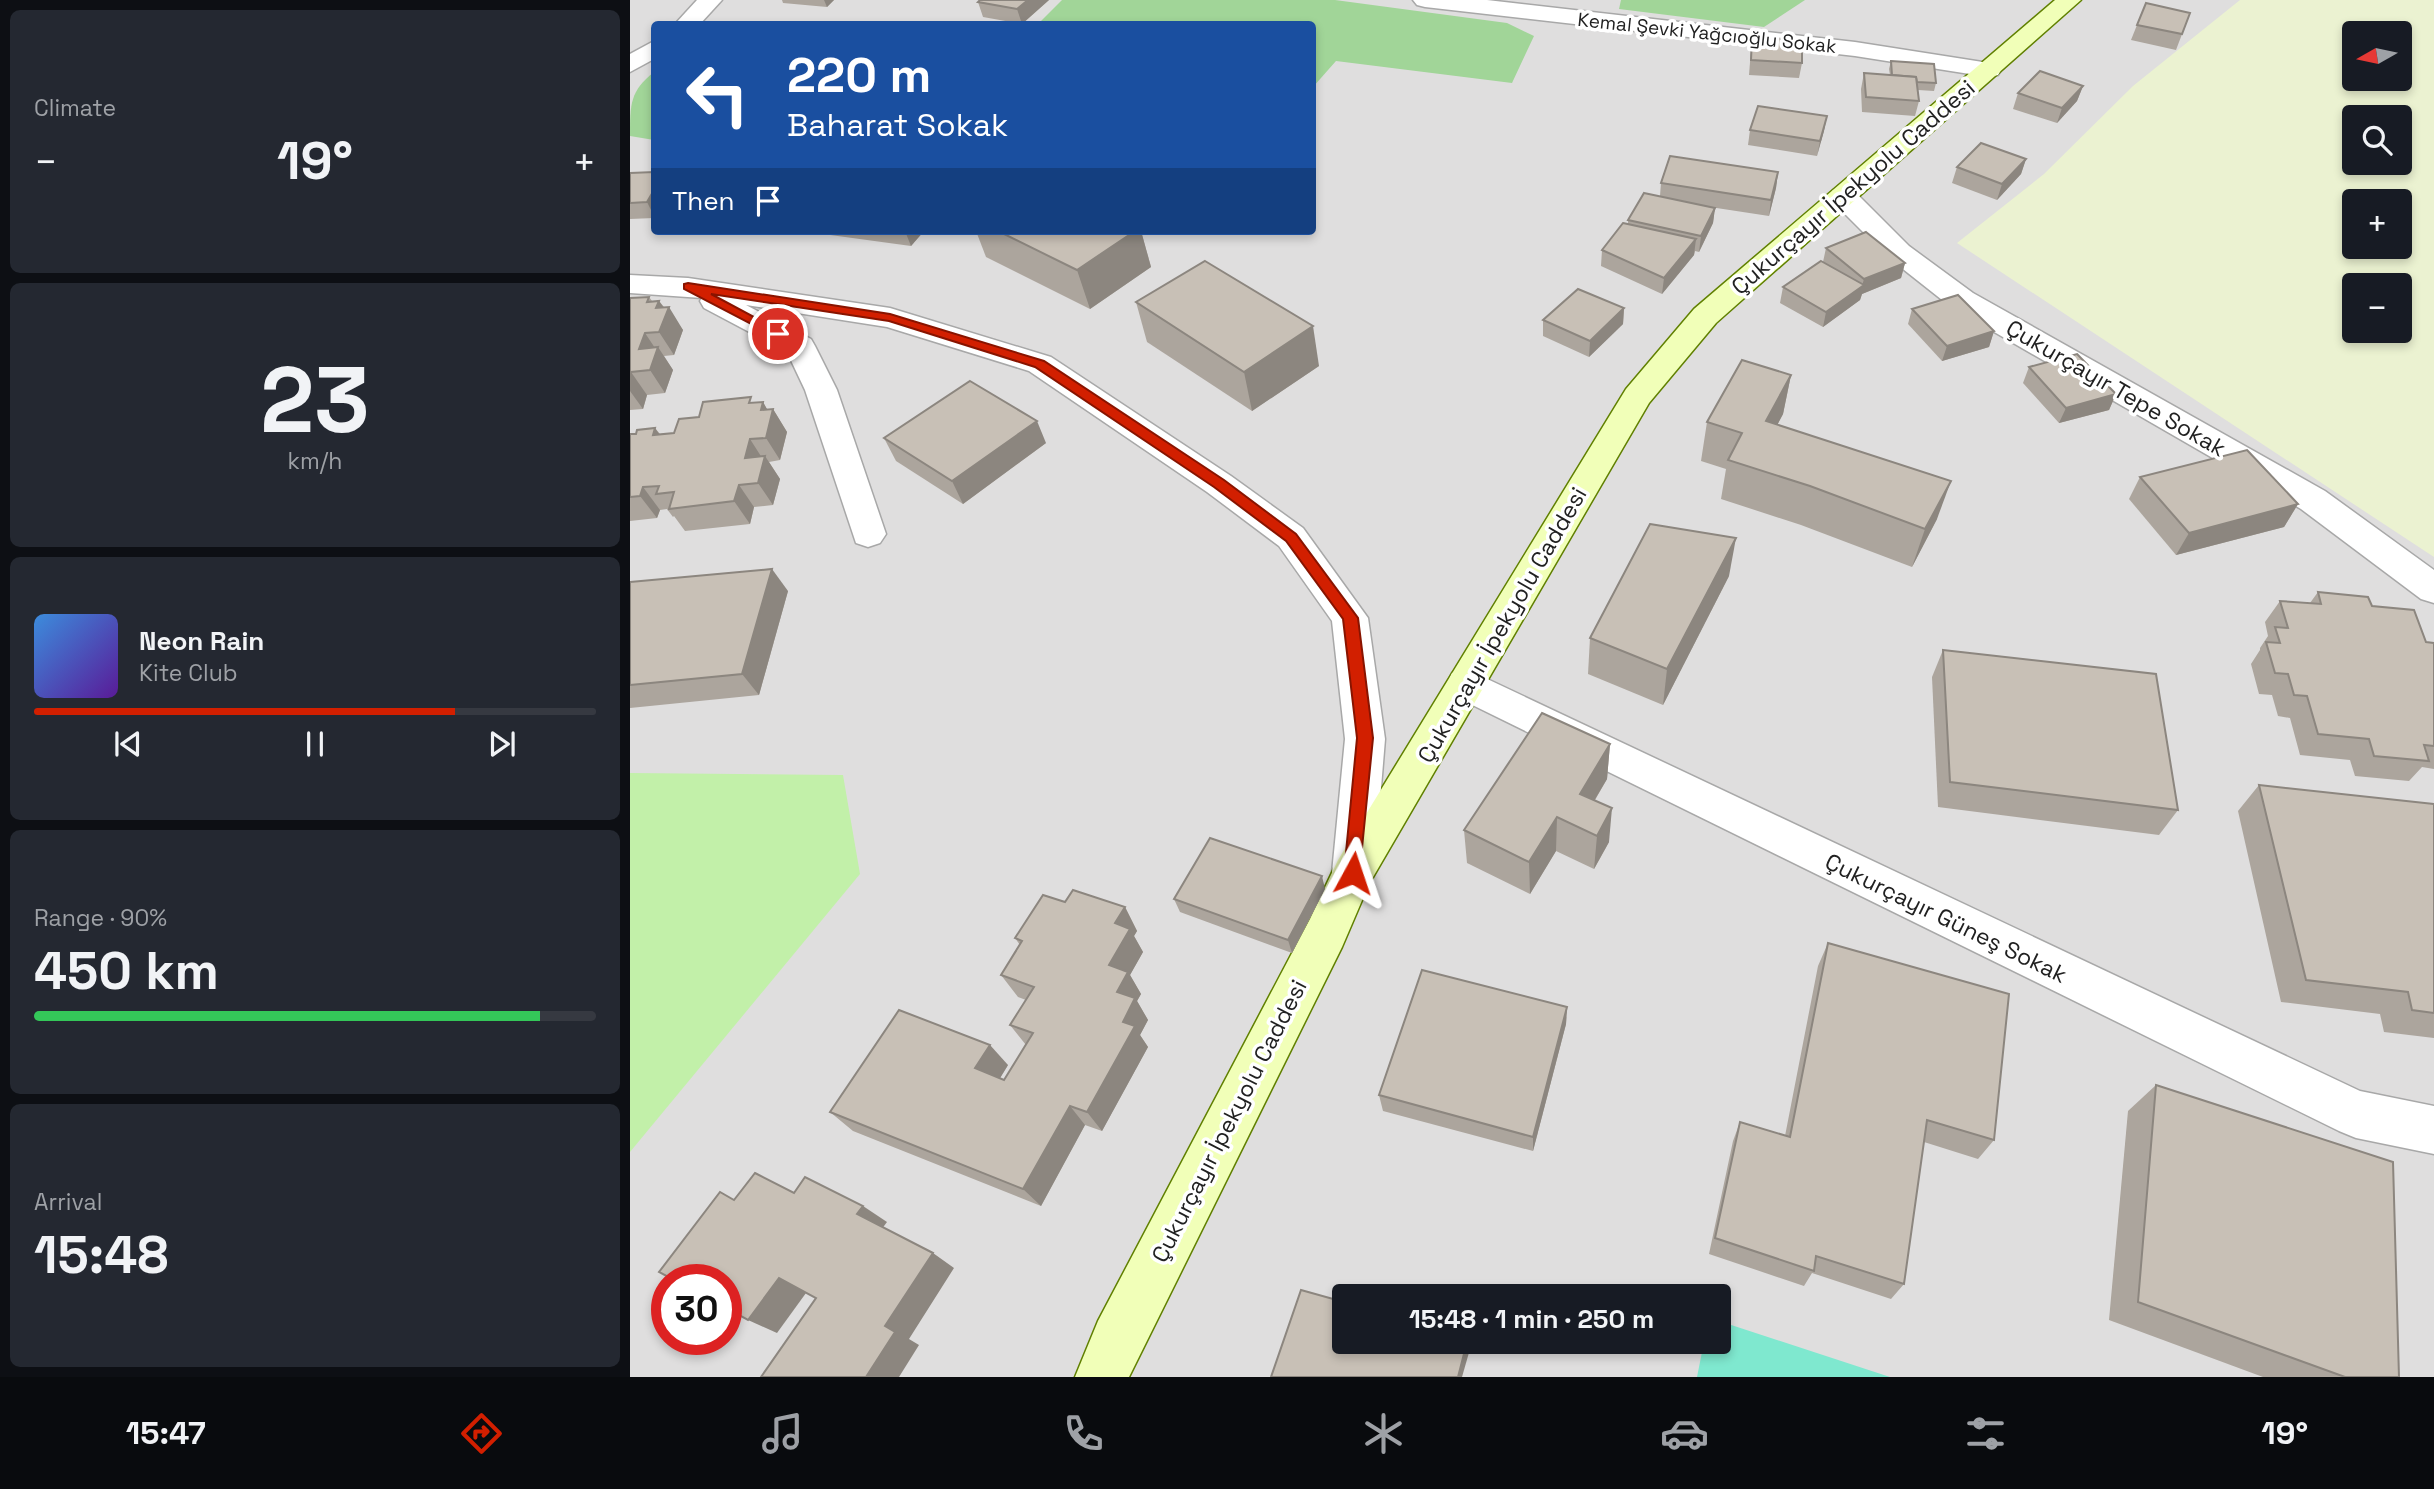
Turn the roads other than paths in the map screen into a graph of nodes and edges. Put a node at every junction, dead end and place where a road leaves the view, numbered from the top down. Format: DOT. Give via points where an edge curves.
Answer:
graph roads {
  1 [pos="710,0"];
  2 [pos="1424,0"];
  3 [pos="2069,0"];
  4 [pos="690,21"];
  5 [pos="651,50"];
  6 [pos="630,65"];
  7 [pos="1989,70"];
  8 [pos="1843,196"];
  9 [pos="630,284"];
  10 [pos="688,287"];
  11 [pos="868,534"];
  12 [pos="2434,589"];
  13 [pos="1466,684"];
  14 [pos="1353,873"];
  15 [pos="2434,1130"];
  16 [pos="1102,1377"];
  1 -- 4 [label="street"];
  2 -- 7 [label="street, Kemal Şevki Yağcıoğlu Sokak"];
  3 -- 7 [label="street, Çukurçayır İpekyolu Caddesi"];
  5 -- 6 [label="street"];
  7 -- 8 [label="street, Çukurçayır İpekyolu Caddesi"];
  8 -- 12 [label="street, Çukurçayır Tepe Sokak" via="1899,252 1962,300 2313,500"];
  8 -- 13 [label="street, Çukurçayır İpekyolu Caddesi" via="1705,316 1637,397"];
  9 -- 10 [label="street"];
  10 -- 11 [label="street" via="800,346 821,390"];
  10 -- 14 [label="street" via="890,317 1040,364 1291,537 1350,618 1365,738"];
  13 -- 14 [label="street, Çukurçayır İpekyolu Caddesi"];
  13 -- 15 [label="street, Çukurçayır Güneş Sokak" via="2356,1114"];
  14 -- 16 [label="street, Çukurçayır İpekyolu Caddesi"];
}
